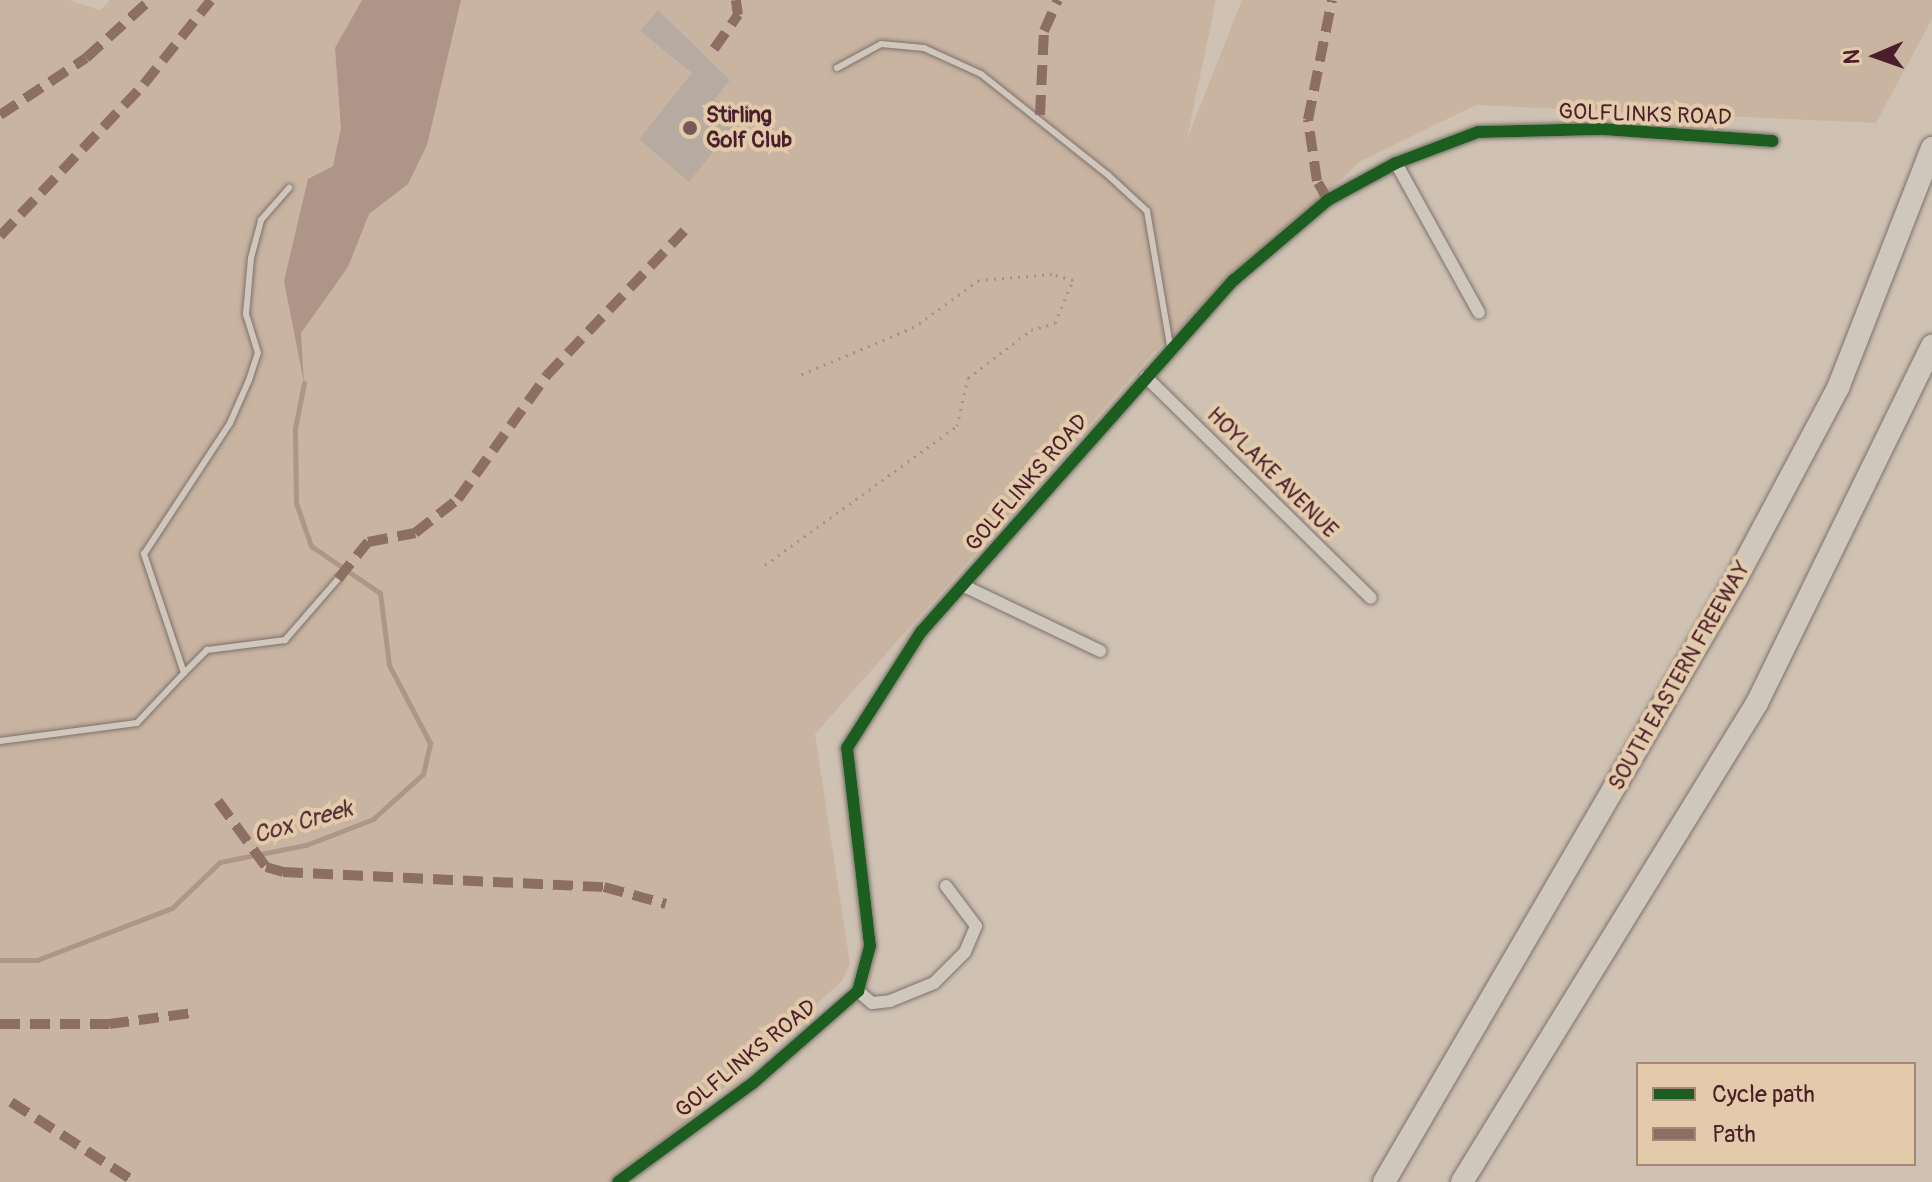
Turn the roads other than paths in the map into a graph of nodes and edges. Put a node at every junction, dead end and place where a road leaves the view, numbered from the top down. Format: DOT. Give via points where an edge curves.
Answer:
graph roads {
  1 [pos="837,68"];
  2 [pos="1773,141"];
  3 [pos="1932,148"];
  4 [pos="1396,163"];
  5 [pos="289,188"];
  6 [pos="1479,313"];
  7 [pos="1932,345"];
  8 [pos="1171,354"];
  9 [pos="1146,377"];
  10 [pos="338,579"];
  11 [pos="964,586"];
  12 [pos="1371,598"];
  13 [pos="1100,651"];
  14 [pos="184,673"];
  15 [pos="0,741"];
  16 [pos="946,886"];
  17 [pos="858,991"];
  18 [pos="618,1182"];
  19 [pos="1384,1182"];
  20 [pos="1462,1182"];
  1 -- 8 [label="lane" via="881,44 924,48 981,74 1108,175 1147,211"];
  2 -- 4 [label="street, GOLFLINKS ROAD" via="1602,129 1478,132"];
  3 -- 19 [label="highway, SOUTH EASTERN FREEWAY" via="1838,388 1721,605"];
  4 -- 6 [label="street"];
  4 -- 8 [label="street, GOLFLINKS ROAD" via="1316,210 1234,280"];
  5 -- 14 [label="lane" via="261,220 251,258 246,314 258,353 249,380 230,423 144,554"];
  7 -- 20 [label="highway" via="1757,703"];
  8 -- 9 [label="street, GOLFLINKS ROAD"];
  9 -- 11 [label="street, GOLFLINKS ROAD"];
  9 -- 12 [label="street, HOYLAKE AVENUE"];
  10 -- 14 [label="lane" via="285,640 207,650"];
  11 -- 13 [label="street"];
  11 -- 17 [label="street, GOLFLINKS ROAD" via="921,632 847,748 870,946"];
  14 -- 15 [label="lane" via="137,723"];
  16 -- 17 [label="street" via="976,926 965,952 934,983 890,1001 872,1003"];
  17 -- 18 [label="street, GOLFLINKS ROAD" via="753,1083"];
}
